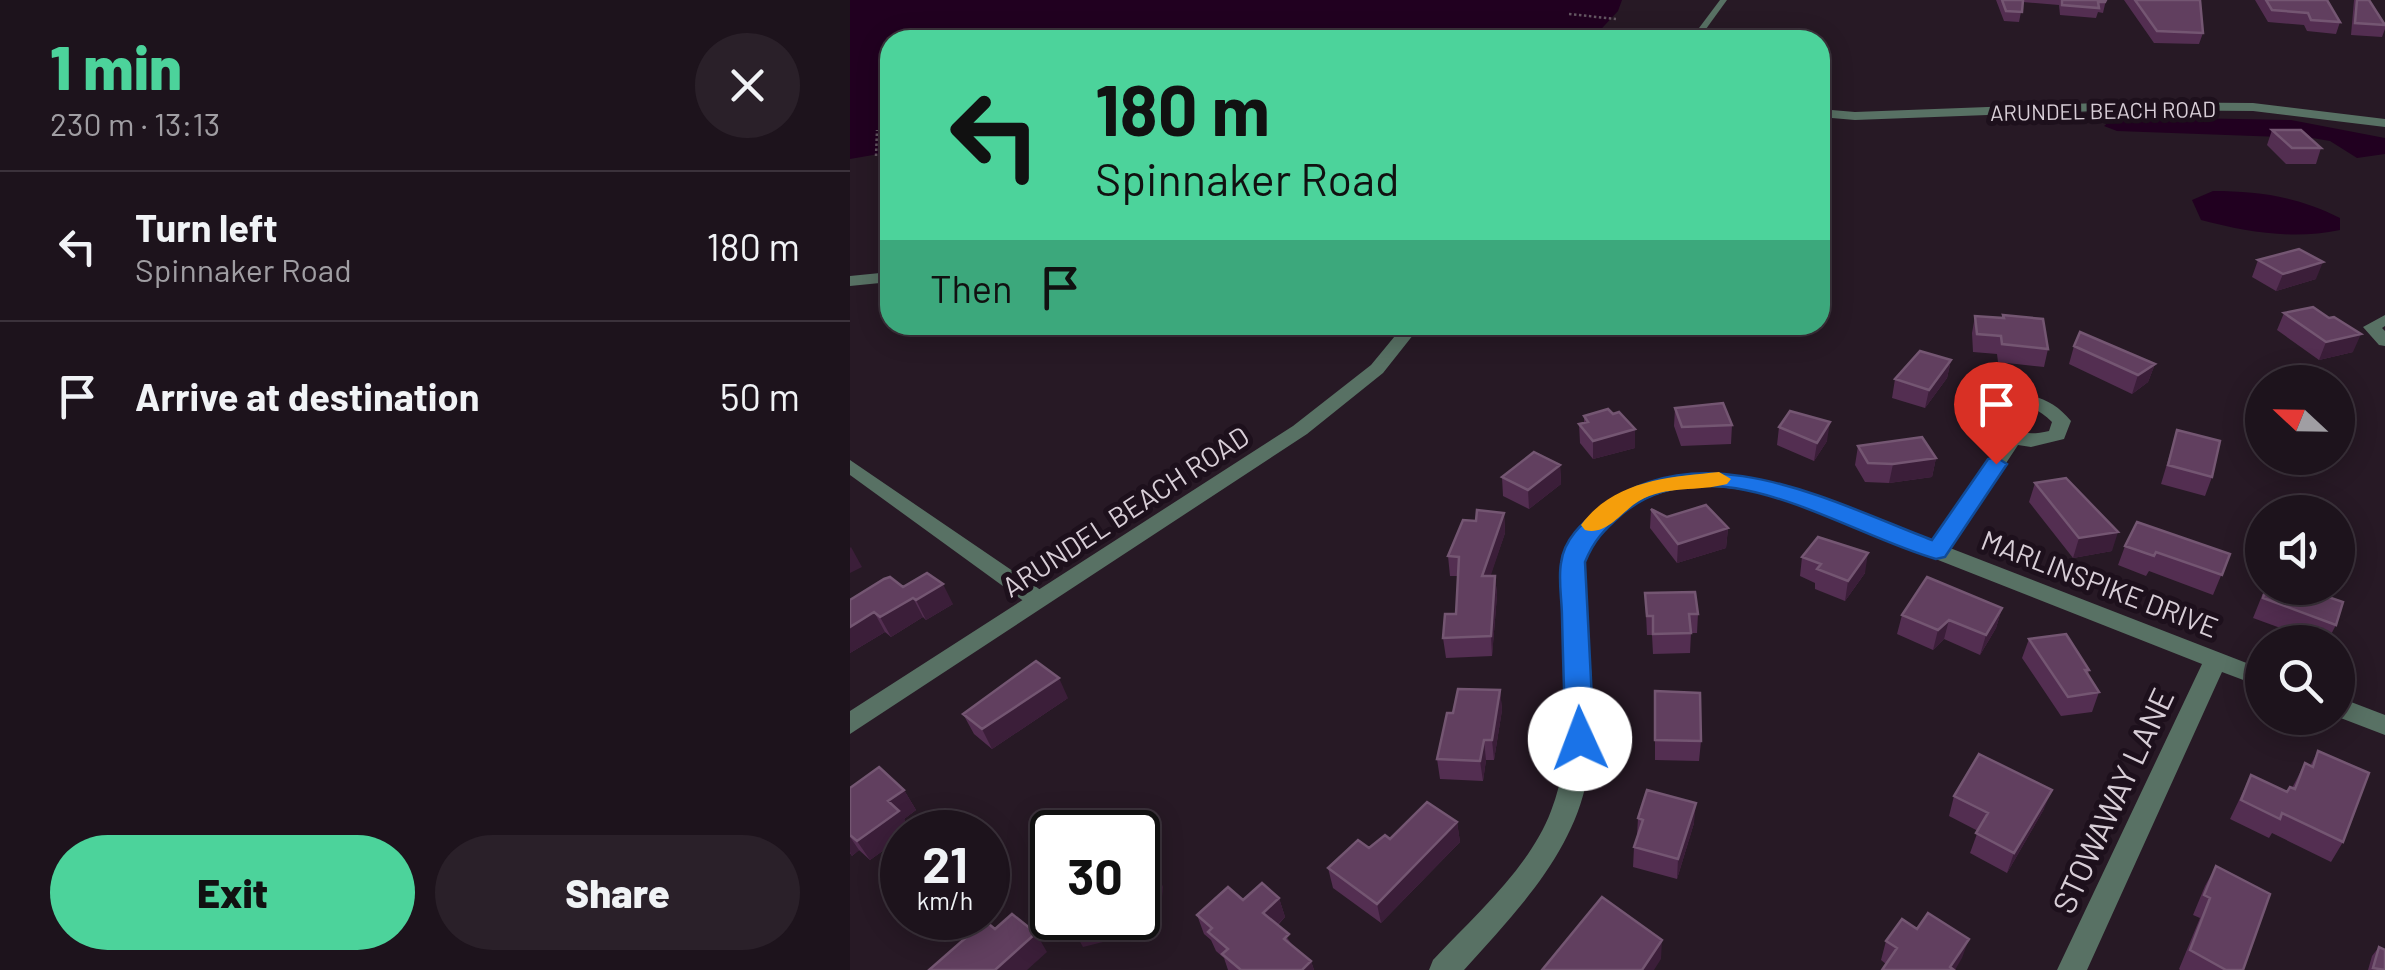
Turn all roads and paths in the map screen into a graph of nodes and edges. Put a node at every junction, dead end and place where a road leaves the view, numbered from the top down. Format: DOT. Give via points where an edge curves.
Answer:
graph roads {
  1 [pos="1724,0"];
  2 [pos="1569,14"];
  3 [pos="1616,20"];
  4 [pos="1702,30"];
  5 [pos="1830,114"];
  6 [pos="2385,123"];
  7 [pos="877,130"];
  8 [pos="876,156"];
  9 [pos="880,277"];
  10 [pos="850,281"];
  11 [pos="2385,320"];
  12 [pos="1405,335"];
  13 [pos="2385,341"];
  14 [pos="2013,438"];
  15 [pos="850,466"];
  16 [pos="1936,551"];
  17 [pos="1036,599"];
  18 [pos="2216,660"];
  19 [pos="2245,671"];
  20 [pos="2355,713"];
  21 [pos="850,724"];
  22 [pos="2385,725"];
  23 [pos="1444,970"];
  24 [pos="2072,970"];
  1 -- 4 [label="lane"];
  2 -- 3 [label="path"];
  5 -- 6 [label="street, ARUNDEL BEACH ROAD" via="2253,106"];
  7 -- 8 [label="path"];
  9 -- 10 [label="street"];
  11 -- 13 [label="street" via="2371,327"];
  12 -- 17 [label="street, ARUNDEL BEACH ROAD" via="1377,369 1300,430"];
  14 -- 16 [label="street"];
  15 -- 17 [label="street"];
  16 -- 18 [label="street, MARLINSPIKE DRIVE"];
  16 -- 23 [label="street, MARLINSPIKE DRIVE" via="1784,492 1720,479 1658,485 1602,516 1585,532 1573,562 1580,739 1562,812 1521,884"];
  17 -- 21 [label="street, ARUNDEL BEACH ROAD"];
  18 -- 19 [label="street, MARLINSPIKE DRIVE"];
  18 -- 24 [label="street, STOWAWAY LANE"];
  20 -- 22 [label="street"];
}
